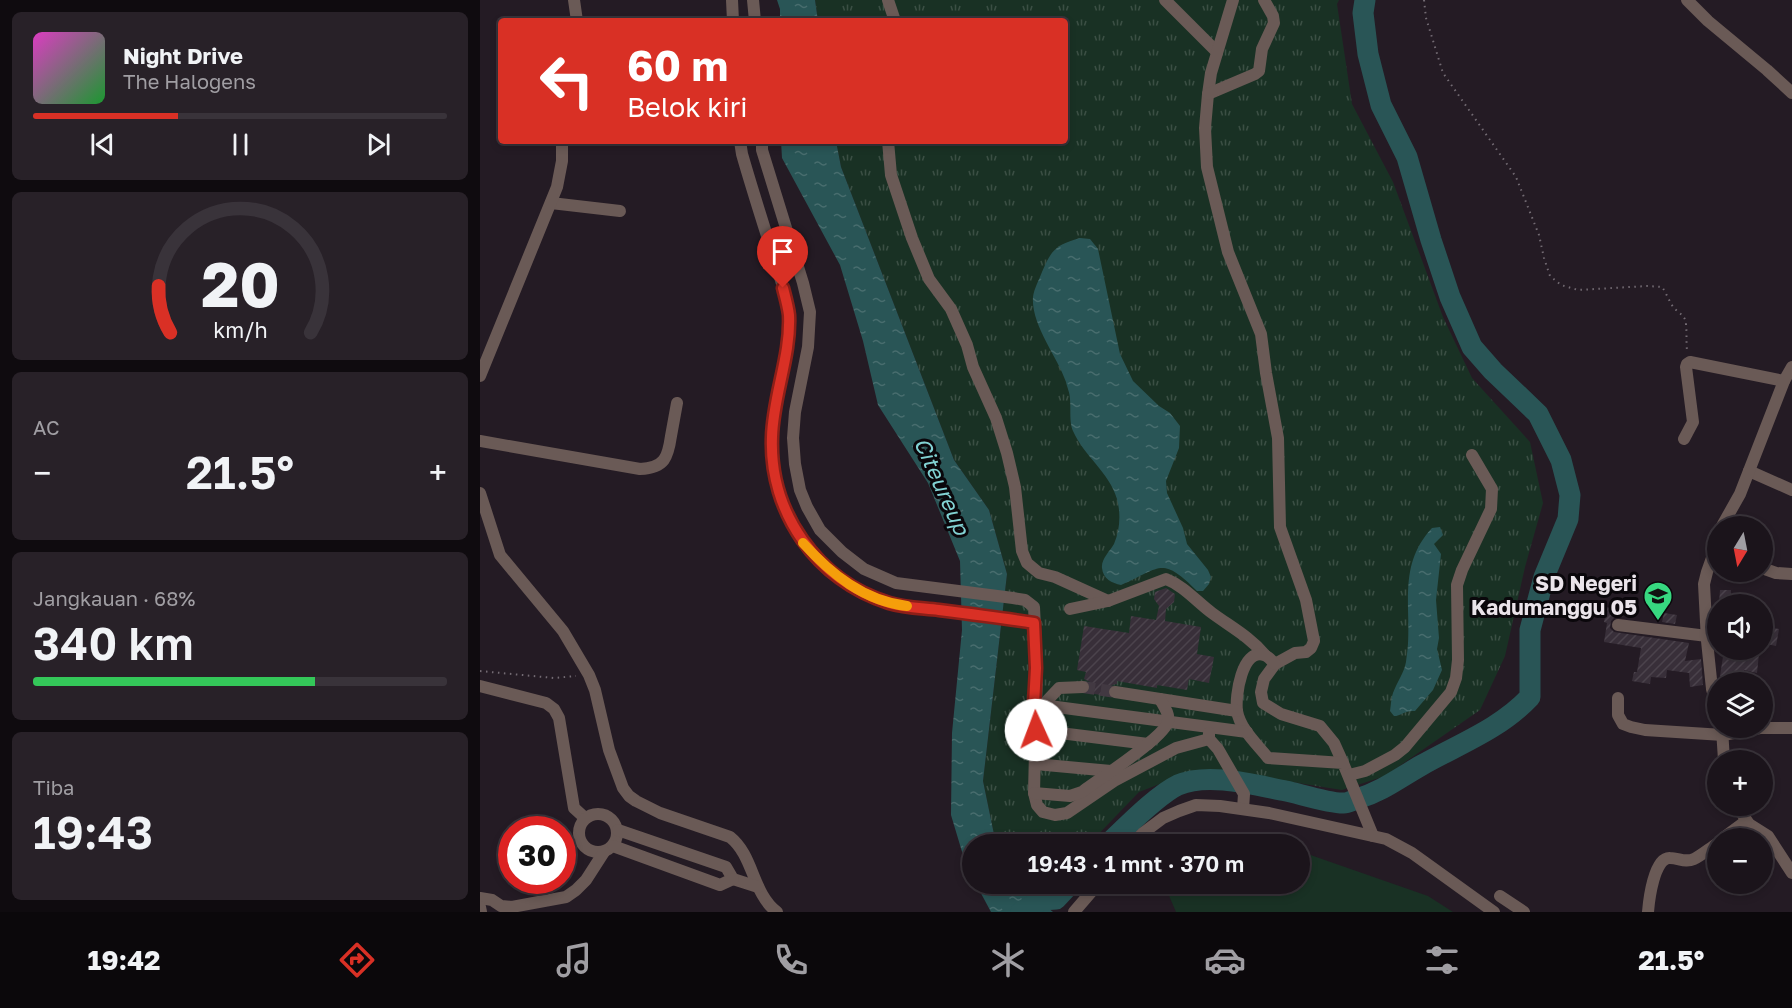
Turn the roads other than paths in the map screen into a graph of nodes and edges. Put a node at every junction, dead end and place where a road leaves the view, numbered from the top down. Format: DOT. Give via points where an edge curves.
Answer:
graph roads {
  1 [pos="574,0"];
  2 [pos="732,0"];
  3 [pos="753,0"];
  4 [pos="888,0"];
  5 [pos="1165,0"];
  6 [pos="1233,0"];
  7 [pos="1264,0"];
  8 [pos="1687,0"];
  9 [pos="577,18"];
  10 [pos="733,18"];
  11 [pos="755,18"];
  12 [pos="894,18"];
  13 [pos="1217,52"];
  14 [pos="1792,93"];
  15 [pos="1208,94"];
  16 [pos="562,144"];
  17 [pos="740,144"];
  18 [pos="762,144"];
  19 [pos="888,144"];
  20 [pos="551,203"];
  21 [pos="620,212"];
  22 [pos="1792,367"];
  23 [pos="480,376"];
  24 [pos="1784,381"];
  25 [pos="677,403"];
  26 [pos="1684,439"];
  27 [pos="480,441"];
  28 [pos="1472,455"];
  29 [pos="1749,471"];
  30 [pos="1792,490"];
  31 [pos="480,493"];
  32 [pos="1728,516"];
  33 [pos="1707,572"];
  34 [pos="1773,572"];
  35 [pos="1792,574"];
  36 [pos="914,585"];
  37 [pos="1108,601"];
  38 [pos="912,606"];
  39 [pos="1070,609"];
  40 [pos="1707,612"];
  41 [pos="1034,623"];
  42 [pos="1618,625"];
  43 [pos="1707,640"];
  44 [pos="1265,655"];
  45 [pos="1275,664"];
  46 [pos="480,686"];
  47 [pos="1083,687"];
  48 [pos="1115,692"];
  49 [pos="1618,698"];
  50 [pos="1160,699"];
  51 [pos="1039,705"];
  52 [pos="1237,711"];
  53 [pos="1168,722"];
  54 [pos="1773,728"];
  55 [pos="1792,728"];
  56 [pos="1036,730"];
  57 [pos="1707,731"];
  58 [pos="1247,732"];
  59 [pos="1210,733"];
  60 [pos="1148,744"];
  61 [pos="1343,763"];
  62 [pos="1035,764"];
  63 [pos="1111,771"];
  64 [pos="1351,781"];
  65 [pos="1034,793"];
  66 [pos="1243,808"];
  67 [pos="1743,816"];
  68 [pos="585,818"];
  69 [pos="1746,821"];
  70 [pos="1737,828"];
  71 [pos="618,830"];
  72 [pos="1142,834"];
  73 [pos="1372,836"];
  74 [pos="608,849"];
  75 [pos="1707,850"];
  76 [pos="1792,873"];
  77 [pos="733,879"];
  78 [pos="758,887"];
  79 [pos="1089,894"];
  80 [pos="1500,896"];
  81 [pos="480,898"];
  82 [pos="480,907"];
  83 [pos="481,912"];
  84 [pos="777,912"];
  85 [pos="1074,912"];
  86 [pos="1494,912"];
  87 [pos="1524,912"];
  88 [pos="1648,912"];
  1 -- 9 [label="street"];
  2 -- 10 [label="street"];
  3 -- 11 [label="street"];
  4 -- 12 [label="street"];
  5 -- 13 [label="street"];
  6 -- 13 [label="street"];
  7 -- 15 [label="street" via="1274,23 1262,49 1259,71"];
  8 -- 14 [label="street"];
  13 -- 15 [label="street"];
  15 -- 45 [label="street" via="1205,128 1209,178 1228,252 1261,333 1278,438 1280,527 1314,634 1306,652 1295,653"];
  16 -- 20 [label="street"];
  17 -- 38 [label="street" via="789,314 772,438 774,467 787,517 804,543 853,587 890,604"];
  18 -- 36 [label="street" via="810,312 793,438 800,490 820,530 842,552 864,569 896,583"];
  19 -- 37 [label="street" via="891,175 912,238 929,279 951,309 968,345 973,367 996,418 1015,487 1022,551 1027,563 1040,573"];
  20 -- 21 [label="street"];
  20 -- 23 [label="street"];
  22 -- 24 [label="street"];
  24 -- 26 [label="street" via="1690,362 1686,367 1694,422"];
  24 -- 29 [label="street"];
  25 -- 27 [label="street" via="668,457 650,468"];
  28 -- 64 [label="street" via="1492,489 1492,498 1491,509 1457,585 1456,678 1450,692 1405,747"];
  29 -- 30 [label="street"];
  29 -- 32 [label="street"];
  31 -- 78 [label="street" via="500,555 546,609 589,675 623,788 636,801 660,813 730,837 742,850"];
  33 -- 40 [label="street"];
  34 -- 35 [label="street"];
  36 -- 38 [label="street"];
  36 -- 41 [label="street" via="1025,600 1034,607"];
  37 -- 39 [label="street"];
  37 -- 44 [label="street" via="1166,579 1255,643"];
  38 -- 41 [label="street"];
  41 -- 51 [label="street"];
  42 -- 43 [label="street"];
  44 -- 45 [label="street"];
  44 -- 52 [label="street" via="1249,658 1239,681"];
  45 -- 61 [label="street" via="1264,679 1263,703 1281,714 1320,726"];
  46 -- 68 [label="street" via="546,703 554,709 559,718 574,808"];
  47 -- 51 [label="street" via="1059,688"];
  48 -- 50 [label="street"];
  49 -- 57 [label="street" via="1618,715 1631,728"];
  50 -- 52 [label="street"];
  50 -- 53 [label="street"];
  51 -- 53 [label="street"];
  51 -- 56 [label="street"];
  52 -- 58 [label="street"];
  53 -- 59 [label="street"];
  53 -- 60 [label="street"];
  54 -- 55 [label="street"];
  56 -- 60 [label="street"];
  56 -- 62 [label="street"];
  58 -- 59 [label="street"];
  58 -- 61 [label="street" via="1268,758"];
  59 -- 65 [label="street" via="1114,781 1067,813 1055,816 1043,812"];
  59 -- 66 [label="street" via="1244,794"];
  60 -- 63 [label="street"];
  61 -- 64 [label="street"];
  62 -- 63 [label="street"];
  62 -- 65 [label="street"];
  63 -- 65 [label="street" via="1070,796"];
  64 -- 73 [label="street"];
  66 -- 72 [label="street" via="1197,805 1163,818"];
  66 -- 73 [label="street"];
  67 -- 69 [label="street"];
  68 -- 71 [label="street" via="594,813 604,814"];
  68 -- 74 [label="street" via="579,827 584,846 593,852"];
  69 -- 70 [label="street"];
  69 -- 76 [label="street" via="1768,836"];
  71 -- 74 [label="street"];
  71 -- 77 [label="street" via="726,867"];
  73 -- 86 [label="street" via="1412,853"];
  74 -- 77 [label="street" via="720,885"];
  74 -- 81 [label="street" via="586,880 566,897 512,907"];
  75 -- 88 [label="street" via="1692,860 1670,858 1661,863 1650,889"];
  77 -- 78 [label="street"];
  78 -- 84 [label="street"];
  79 -- 85 [label="street"];
  80 -- 87 [label="street"];
  82 -- 83 [label="street"];
}
